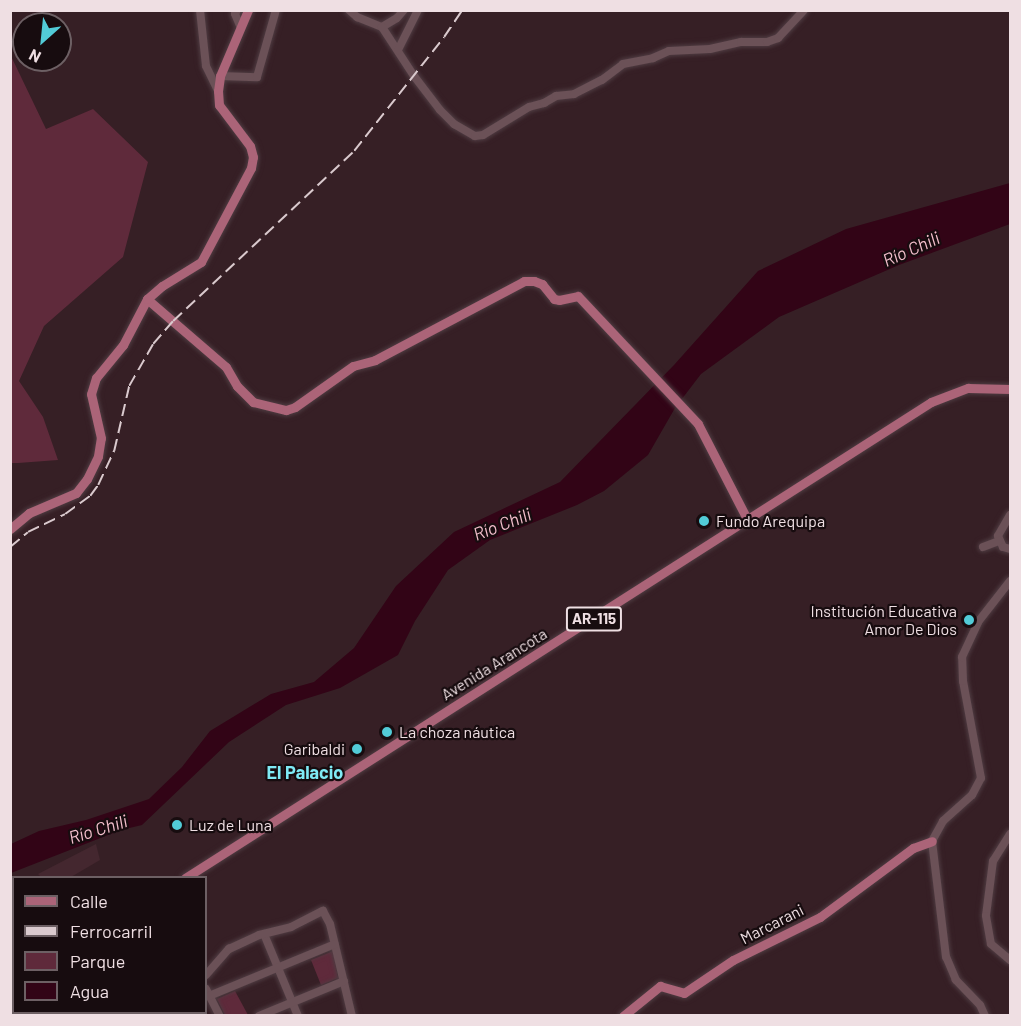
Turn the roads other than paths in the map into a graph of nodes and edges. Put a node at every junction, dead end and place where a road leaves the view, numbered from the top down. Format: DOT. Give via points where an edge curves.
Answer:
graph roads {
  1 [pos="200,10"];
  2 [pos="237,10"];
  3 [pos="248,10"];
  4 [pos="349,10"];
  5 [pos="404,10"];
  6 [pos="418,10"];
  7 [pos="804,10"];
  8 [pos="274,11"];
  9 [pos="241,27"];
  10 [pos="382,27"];
  11 [pos="398,50"];
  12 [pos="220,76"];
  13 [pos="218,91"];
  14 [pos="147,299"];
  15 [pos="1011,389"];
  16 [pos="1011,515"];
  17 [pos="748,521"];
  18 [pos="10,529"];
  19 [pos="999,541"];
  20 [pos="983,547"];
  21 [pos="1011,549"];
  22 [pos="1011,581"];
  23 [pos="1011,834"];
  24 [pos="932,841"];
  25 [pos="188,876"];
  26 [pos="264,934"];
  27 [pos="335,944"];
  28 [pos="1011,960"];
  29 [pos="277,966"];
  30 [pos="207,974"];
  31 [pos="344,981"];
  32 [pos="207,992"];
  33 [pos="292,1002"];
  34 [pos="220,1016"];
  35 [pos="259,1016"];
  36 [pos="298,1016"];
  37 [pos="352,1016"];
  38 [pos="623,1016"];
  39 [pos="985,1016"];
  1 -- 13 [label="street" via="206,66"];
  2 -- 9 [label="street"];
  3 -- 9 [label="main road"];
  4 -- 10 [label="street"];
  5 -- 10 [label="street"];
  6 -- 11 [label="street"];
  7 -- 11 [label="street" via="778,38 669,51 623,64 602,80 574,94 556,96 529,107 483,135 465,132 447,117"];
  8 -- 12 [label="street" via="257,77"];
  9 -- 12 [label="main road"];
  10 -- 11 [label="street"];
  12 -- 13 [label="main road"];
  13 -- 14 [label="main road" via="219,105 250,146 251,168 201,262"];
  14 -- 17 [label="main road" via="226,367 253,402 276,409 295,407 353,366 375,360 524,281 542,284 554,299 574,295 583,298 705,435"];
  14 -- 18 [label="main road" via="123,345 96,378 91,394 100,438 98,456 87,479 76,493 29,513"];
  15 -- 17 [label="main road, Avenida Arancota / AR-115" via="968,388 937,399"];
  16 -- 19 [label="street" via="999,532"];
  17 -- 25 [label="main road, Avenida Arancota / AR-115"];
  19 -- 20 [label="street"];
  19 -- 21 [label="street"];
  22 -- 24 [label="street" via="978,622 962,657 981,778 972,795 943,821"];
  23 -- 28 [label="street" via="990,869 987,923 991,944"];
  24 -- 38 [label="main road, Marcarani" via="914,848 810,922 733,960 684,993 660,986"];
  24 -- 39 [label="street" via="946,957 956,980 980,1005"];
  26 -- 27 [label="street" via="291,927 323,911"];
  26 -- 29 [label="street"];
  26 -- 30 [label="street" via="229,949"];
  27 -- 29 [label="street"];
  27 -- 31 [label="street"];
  29 -- 32 [label="street"];
  29 -- 33 [label="street"];
  31 -- 33 [label="street"];
  31 -- 37 [label="street"];
  32 -- 34 [label="street"];
  33 -- 35 [label="street"];
  33 -- 36 [label="street"];
}
